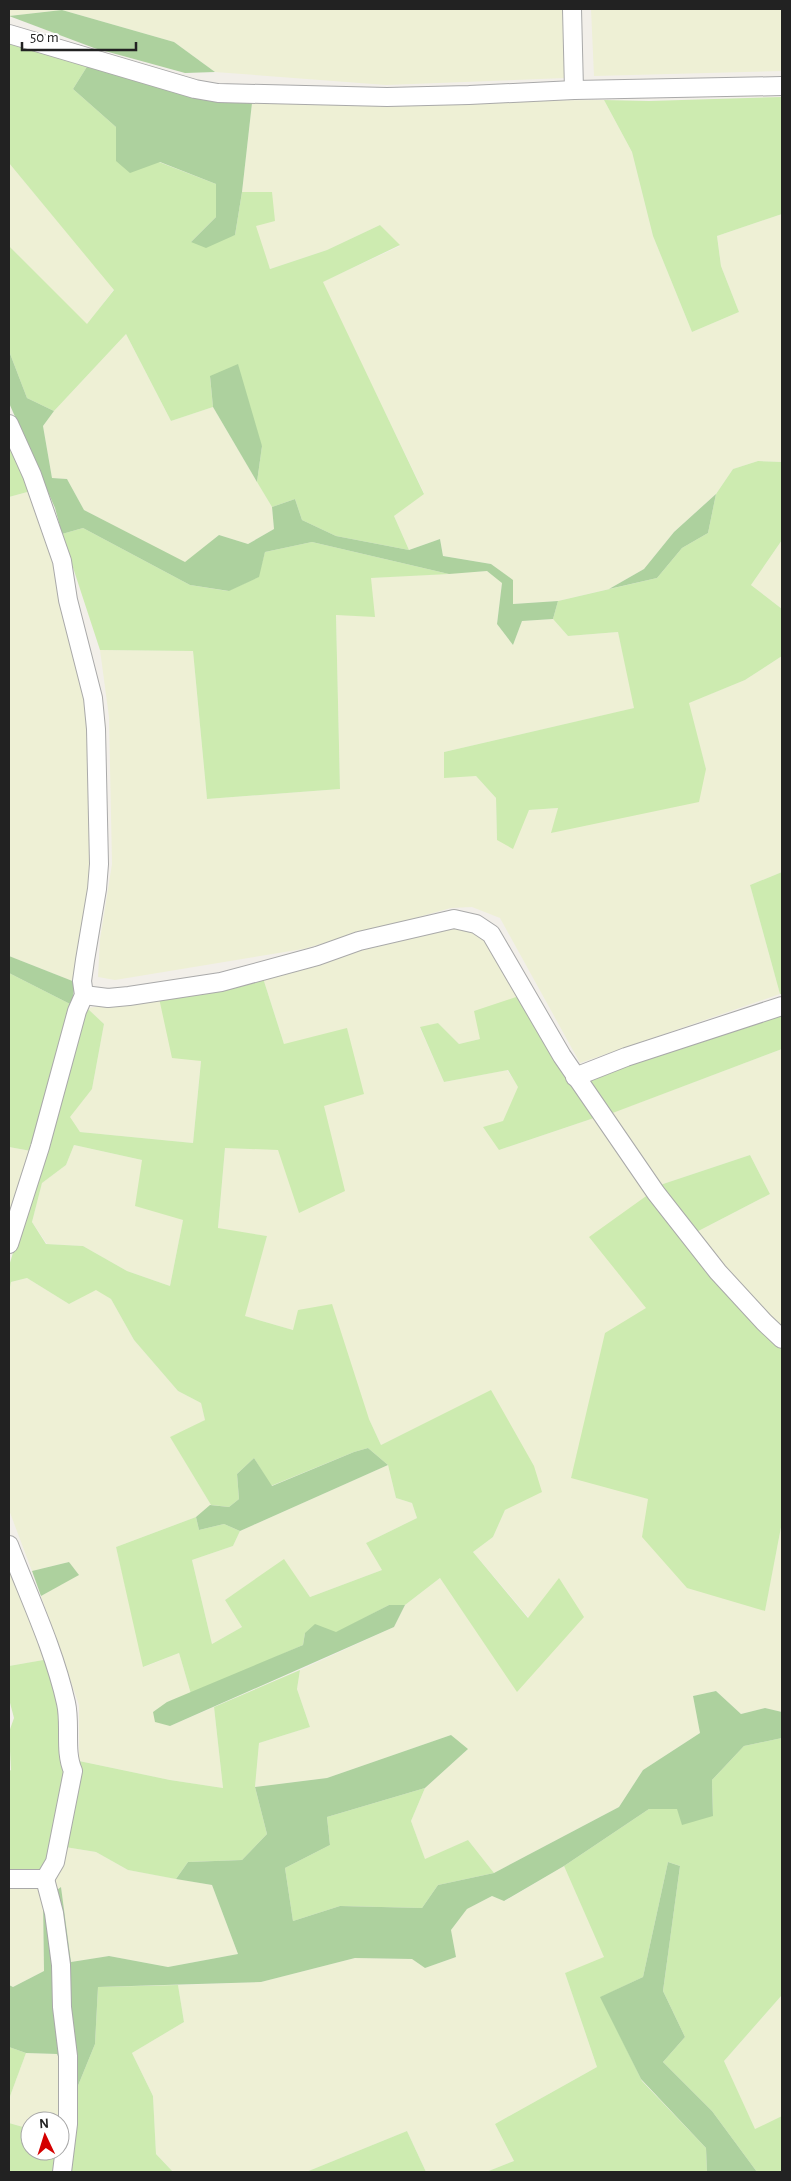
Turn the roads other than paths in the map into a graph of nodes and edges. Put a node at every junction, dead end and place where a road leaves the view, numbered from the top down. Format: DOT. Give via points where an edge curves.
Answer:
graph roads {
  1 [pos="572,9"];
  2 [pos="9,34"];
  3 [pos="782,86"];
  4 [pos="574,90"];
  5 [pos="9,424"];
  6 [pos="84,995"];
  7 [pos="782,1006"];
  8 [pos="576,1077"];
  9 [pos="9,1244"];
  10 [pos="782,1339"];
  11 [pos="9,1545"];
  12 [pos="45,1879"];
  13 [pos="9,1880"];
  14 [pos="62,2172"];
  1 -- 4 [label="street"];
  2 -- 4 [label="street" via="218,93 387,97"];
  3 -- 4 [label="street"];
  5 -- 6 [label="street" via="32,475 62,561 68,600 93,698 99,864 84,960"];
  6 -- 8 [label="street" via="108,998 221,982 359,941 454,919 476,924 491,934"];
  6 -- 9 [label="street"];
  7 -- 8 [label="street" via="626,1057"];
  8 -- 10 [label="street" via="656,1193 718,1272"];
  11 -- 12 [label="street" via="67,1704 69,1763 73,1771 55,1862"];
  12 -- 13 [label="street"];
  12 -- 14 [label="street" via="54,1913 61,1965 68,2056 68,2124"];
}
